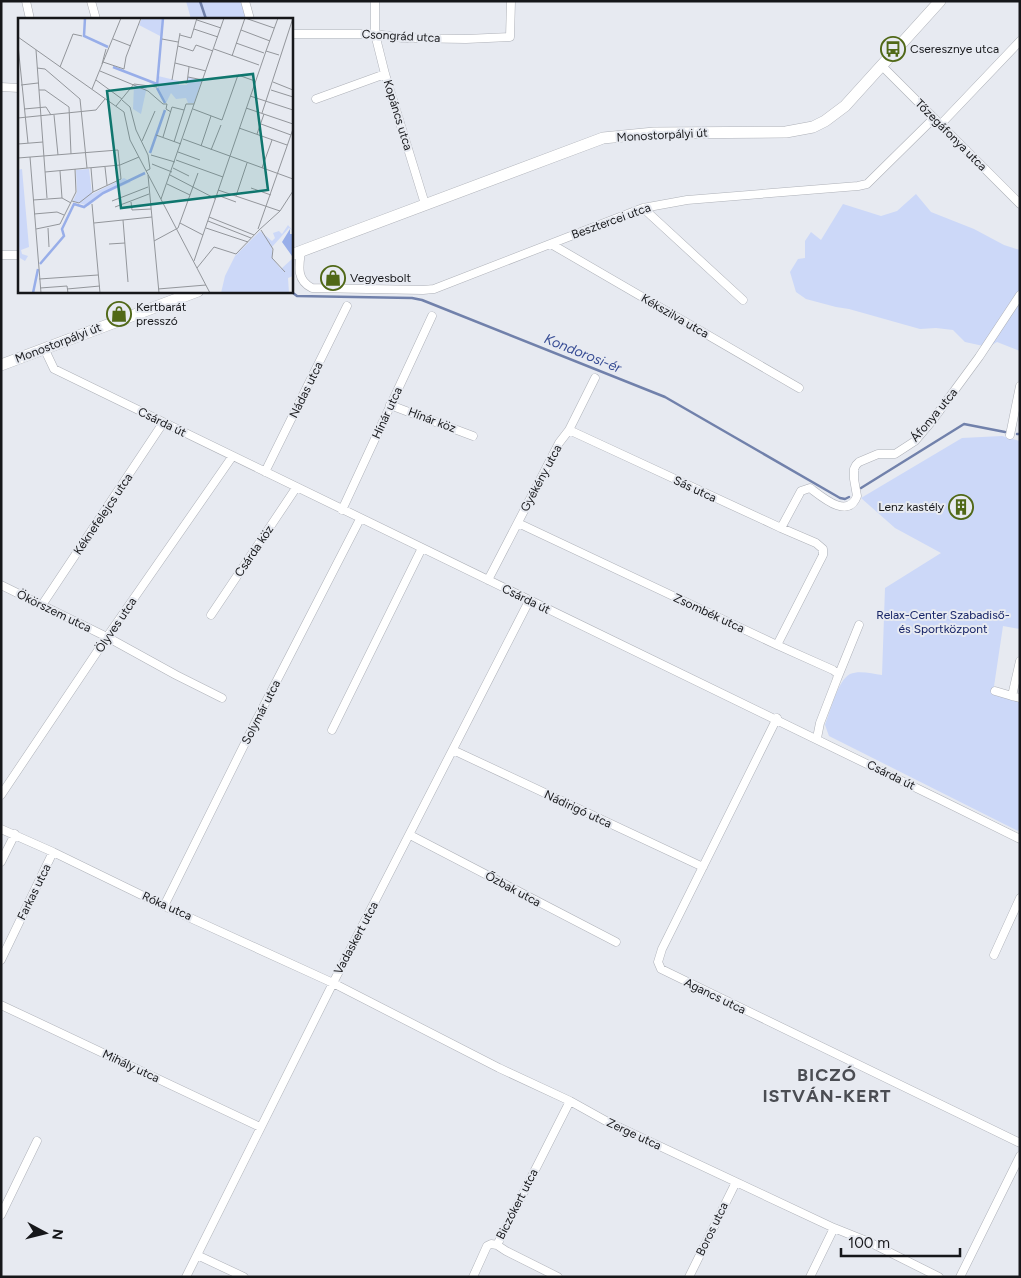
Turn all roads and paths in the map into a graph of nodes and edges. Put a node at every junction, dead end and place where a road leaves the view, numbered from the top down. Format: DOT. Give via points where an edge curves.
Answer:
graph roads {
  1 [pos="26,1"];
  2 [pos="91,1"];
  3 [pos="245,1"];
  4 [pos="375,1"];
  5 [pos="511,1"];
  6 [pos="940,1"];
  7 [pos="30,18"];
  8 [pos="96,18"];
  9 [pos="250,18"];
  10 [pos="375,30"];
  11 [pos="292,34"];
  12 [pos="1020,41"];
  13 [pos="882,66"];
  14 [pos="385,74"];
  15 [pos="1,87"];
  16 [pos="18,88"];
  17 [pos="316,99"];
  18 [pos="934,118"];
  19 [pos="941,124"];
  20 [pos="425,204"];
  21 [pos="1020,204"];
  22 [pos="643,208"];
  23 [pos="552,244"];
  24 [pos="296,253"];
  25 [pos="1,254"];
  26 [pos="18,255"];
  27 [pos="195,292"];
  28 [pos="1020,295"];
  29 [pos="743,300"];
  30 [pos="346,306"];
  31 [pos="432,316"];
  32 [pos="44,348"];
  33 [pos="1,365"];
  34 [pos="595,378"];
  35 [pos="1020,386"];
  36 [pos="799,388"];
  37 [pos="390,405"];
  38 [pos="163,423"];
  39 [pos="569,430"];
  40 [pos="1010,435"];
  41 [pos="473,436"];
  42 [pos="232,457"];
  43 [pos="265,472"];
  44 [pos="296,488"];
  45 [pos="342,510"];
  46 [pos="360,519"];
  47 [pos="518,523"];
  48 [pos="781,528"];
  49 [pos="422,548"];
  50 [pos="488,580"];
  51 [pos="1,585"];
  52 [pos="529,601"];
  53 [pos="42,606"];
  54 [pos="211,615"];
  55 [pos="859,625"];
  56 [pos="107,637"];
  57 [pos="777,645"];
  58 [pos="1020,661"];
  59 [pos="837,679"];
  60 [pos="995,691"];
  61 [pos="1016,697"];
  62 [pos="222,698"];
  63 [pos="777,718"];
  64 [pos="332,730"];
  65 [pos="818,738"];
  66 [pos="453,750"];
  67 [pos="1,795"];
  68 [pos="1,829"];
  69 [pos="15,834"];
  70 [pos="410,835"];
  71 [pos="1020,838"];
  72 [pos="53,852"];
  73 [pos="1,862"];
  74 [pos="703,867"];
  75 [pos="1020,898"];
  76 [pos="164,906"];
  77 [pos="616,942"];
  78 [pos="994,955"];
  79 [pos="1,960"];
  80 [pos="333,983"];
  81 [pos="1,1005"];
  82 [pos="570,1101"];
  83 [pos="260,1127"];
  84 [pos="36,1141"];
  85 [pos="1020,1143"];
  86 [pos="1020,1156"];
  87 [pos="736,1182"];
  88 [pos="1,1215"];
  89 [pos="834,1228"];
  90 [pos="497,1245"];
  91 [pos="197,1255"];
  92 [pos="186,1277"];
  93 [pos="244,1277"];
  94 [pos="473,1277"];
  95 [pos="558,1277"];
  96 [pos="689,1277"];
  97 [pos="810,1277"];
  98 [pos="939,1277"];
  99 [pos="960,1277"];
  1 -- 7 [label="street"];
  2 -- 8 [label="street"];
  3 -- 9 [label="street"];
  4 -- 10 [label="street, Kopáncs utca"];
  5 -- 10 [label="street, Csongrád utca" via="510,37 403,38"];
  6 -- 13 [label="street, Monostorpályi út"];
  10 -- 11 [label="street, Csongrád utca"];
  10 -- 14 [label="street, Kopáncs utca"];
  12 -- 19 [label="street"];
  13 -- 18 [label="street, Tőzegáfonya utca"];
  13 -- 20 [label="street, Monostorpályi út" via="845,106 813,127 786,132 654,133 603,138"];
  14 -- 17 [label="street"];
  14 -- 20 [label="street, Kopáncs utca"];
  15 -- 16 [label="street"];
  18 -- 19 [label="street, Tőzegáfonya utca"];
  18 -- 22 [label="street, Besztercei utca" via="867,184 687,200"];
  19 -- 21 [label="street, Tőzegáfonya utca"];
  20 -- 24 [label="street, Monostorpályi út"];
  22 -- 23 [label="street, Besztercei utca"];
  22 -- 29 [label="street"];
  23 -- 24 [label="street, Besztercei utca" via="434,289 423,290 312,288 302,279"];
  23 -- 36 [label="street, Kékszilva utca"];
  25 -- 26 [label="street"];
  27 -- 32 [label="street, Monostorpályi út"];
  28 -- 48 [label="street, Áfonya utca" via="979,357 915,441 895,454 878,454 856,465 857,496 852,503 834,506 810,488 805,488"];
  30 -- 43 [label="street, Nádas utca"];
  31 -- 37 [label="street, Hínár utca"];
  32 -- 33 [label="street, Monostorpályi út"];
  32 -- 38 [label="street, Csárda út" via="54,369"];
  34 -- 39 [label="street, Gyékény utca"];
  35 -- 40 [label="street"];
  37 -- 41 [label="street, Hínár köz"];
  37 -- 45 [label="street, Hínár utca"];
  38 -- 42 [label="street, Csárda út"];
  38 -- 53 [label="street, Kéknefelejcs utca"];
  39 -- 47 [label="street, Gyékény utca" via="559,443"];
  39 -- 48 [label="street, Sás utca"];
  42 -- 43 [label="street, Csárda út"];
  42 -- 56 [label="street, Ölyves utca"];
  43 -- 44 [label="street, Csárda út"];
  44 -- 45 [label="street, Csárda út"];
  44 -- 54 [label="street, Csárda köz"];
  45 -- 46 [label="street, Csárda út"];
  46 -- 49 [label="street, Csárda út"];
  46 -- 76 [label="street, Solymár utca"];
  47 -- 50 [label="street, Gyékény utca"];
  47 -- 57 [label="street, Zsombék utca"];
  48 -- 57 [label="street, Sás utca" via="816,543 824,549 824,555"];
  49 -- 50 [label="street, Csárda út"];
  49 -- 64 [label="street"];
  50 -- 52 [label="street, Csárda út"];
  51 -- 53 [label="street, Ökörszem utca"];
  52 -- 63 [label="street, Csárda út"];
  52 -- 66 [label="street, Vadaskert utca"];
  53 -- 56 [label="street, Ökörszem utca"];
  55 -- 59 [label="street"];
  56 -- 62 [label="street, Ökörszem utca"];
  56 -- 67 [label="street, Ölyves utca"];
  57 -- 59 [label="street, Zsombék utca" via="833,670 838,674"];
  58 -- 61 [label="street"];
  59 -- 65 [label="street" via="820,723"];
  60 -- 61 [label="street"];
  63 -- 65 [label="street, Csárda út"];
  63 -- 74 [label="street, Agancs utca"];
  65 -- 71 [label="street, Csárda út"];
  66 -- 70 [label="street, Vadaskert utca"];
  66 -- 74 [label="street, Nádirigó utca"];
  68 -- 69 [label="street, Róka utca"];
  69 -- 72 [label="street, Róka utca"];
  69 -- 73 [label="street"];
  70 -- 77 [label="street, Őzbak utca"];
  70 -- 80 [label="street, Vadaskert utca"];
  72 -- 76 [label="street, Róka utca"];
  72 -- 79 [label="street, Farkas utca"];
  74 -- 85 [label="street, Agancs utca" via="659,956 662,969"];
  75 -- 78 [label="street"];
  76 -- 80 [label="street, Róka utca"];
  80 -- 82 [label="street, Zerge utca"];
  80 -- 83 [label="street, Vadaskert utca"];
  81 -- 83 [label="street, Mihály utca"];
  82 -- 87 [label="street, Zerge utca"];
  82 -- 90 [label="street, Biczókert utca"];
  83 -- 91 [label="street, Vadaskert utca"];
  84 -- 88 [label="street"];
  86 -- 99 [label="street"];
  87 -- 89 [label="street, Zerge utca"];
  87 -- 96 [label="street, Boros utca"];
  89 -- 97 [label="street"];
  89 -- 98 [label="street, Zerge utca"];
  90 -- 94 [label="street" via="487,1246"];
  90 -- 95 [label="street, Biczókert utca"];
  91 -- 92 [label="street, Vadaskert utca"];
  91 -- 93 [label="street"];
}
